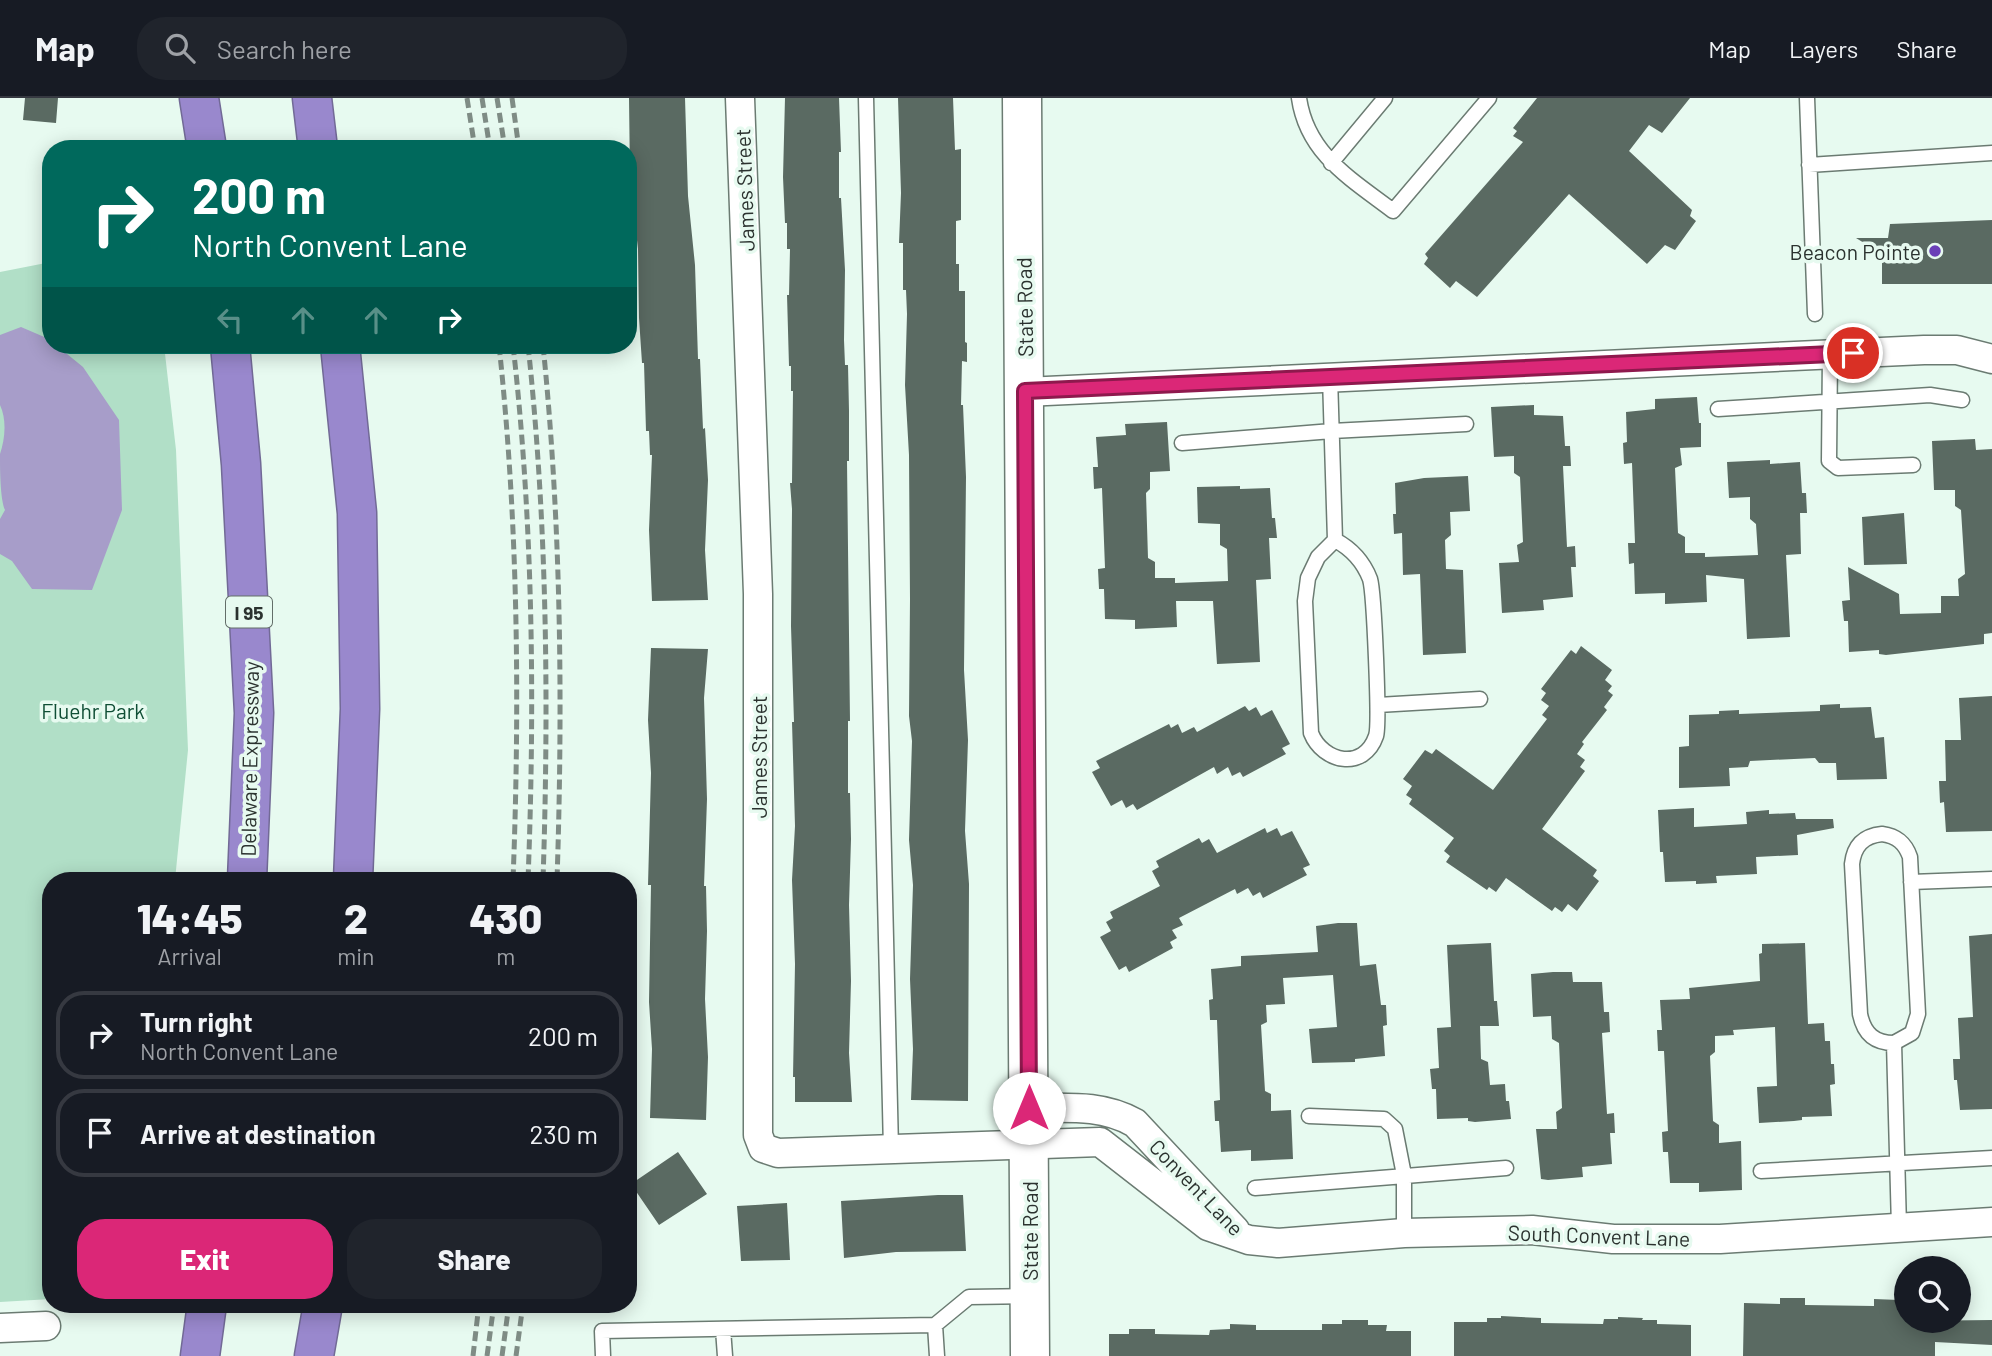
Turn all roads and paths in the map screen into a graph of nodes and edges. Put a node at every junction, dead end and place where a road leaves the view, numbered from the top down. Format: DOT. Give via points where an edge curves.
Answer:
graph roads {
  1 [pos="199,98"];
  2 [pos="312,98"];
  3 [pos="740,98"];
  4 [pos="866,98"];
  5 [pos="1022,98"];
  6 [pos="1299,98"];
  7 [pos="1385,98"];
  8 [pos="1489,98"];
  9 [pos="1807,98"];
  10 [pos="206,140"];
  11 [pos="317,140"];
  12 [pos="1992,153"];
  13 [pos="1331,163"];
  14 [pos="1809,165"];
  15 [pos="1815,314"];
  16 [pos="231,354"];
  17 [pos="342,354"];
  18 [pos="1830,354"];
  19 [pos="1992,359"];
  20 [pos="1330,377"];
  21 [pos="1025,391"];
  22 [pos="1962,400"];
  23 [pos="1829,402"];
  24 [pos="1718,409"];
  25 [pos="1466,424"];
  26 [pos="1332,431"];
  27 [pos="1182,443"];
  28 [pos="1913,465"];
  29 [pos="1335,540"];
  30 [pos="1480,699"];
  31 [pos="1377,705"];
  32 [pos="247,872"];
  33 [pos="354,872"];
  34 [pos="1992,879"];
  35 [pos="1911,882"];
  36 [pos="1894,1043"];
  37 [pos="1310,1116"];
  38 [pos="1029,1126"];
  39 [pos="891,1149"];
  40 [pos="1992,1158"];
  41 [pos="1898,1164"];
  42 [pos="1506,1168"];
  43 [pos="1762,1171"];
  44 [pos="1404,1175"];
  45 [pos="1255,1188"];
  46 [pos="1992,1222"];
  47 [pos="1899,1227"];
  48 [pos="1404,1233"];
  49 [pos="1249,1240"];
  50 [pos="1029,1296"];
  51 [pos="206,1313"];
  52 [pos="321,1313"];
  53 [pos="935,1325"];
  54 [pos="46,1326"];
  55 [pos="0,1328"];
  56 [pos="723,1329"];
  57 [pos="200,1356"];
  58 [pos="314,1356"];
  59 [pos="603,1356"];
  60 [pos="725,1356"];
  61 [pos="937,1356"];
  62 [pos="1030,1356"];
  1 -- 10 [label="highway"];
  2 -- 11 [label="highway"];
  3 -- 39 [label="street, James Street" via="758,594 758,1135 763,1148 778,1153"];
  4 -- 39 [label="lane"];
  5 -- 21 [label="main road, State Road"];
  6 -- 13 [label="lane" via="1313,141"];
  7 -- 13 [label="lane"];
  8 -- 13 [label="lane" via="1393,211"];
  9 -- 14 [label="lane"];
  12 -- 14 [label="lane"];
  14 -- 15 [label="lane"];
  16 -- 32 [label="highway, Delaware Expressway / I 95" via="254,713"];
  17 -- 33 [label="highway" via="357,513 360,709"];
  18 -- 19 [label="street" via="1957,350"];
  18 -- 20 [label="street"];
  18 -- 23 [label="lane"];
  20 -- 21 [label="street"];
  20 -- 26 [label="lane"];
  21 -- 38 [label="main road, State Road"];
  22 -- 23 [label="lane" via="1930,395"];
  23 -- 24 [label="lane"];
  23 -- 28 [label="lane" via="1829,461 1838,468"];
  25 -- 26 [label="lane"];
  26 -- 27 [label="lane"];
  26 -- 29 [label="lane"];
  29 -- 31 [label="lane" via="1362,562 1371,583"];
  29 -- 31 [label="lane" via="1318,557 1308,578 1305,601 1315,743 1333,757 1364,753 1377,735"];
  30 -- 31 [label="lane"];
  34 -- 35 [label="lane"];
  35 -- 36 [label="lane" via="1919,1014 1912,1032"];
  35 -- 36 [label="lane" via="1910,857 1892,835 1864,839 1857,846 1852,864 1860,1014 1875,1039"];
  36 -- 41 [label="lane"];
  37 -- 44 [label="lane" via="1384,1119 1395,1129"];
  38 -- 39 [label="street, James Street"];
  38 -- 49 [label="street, Convent Lane" via="1100,1142 1208,1226"];
  38 -- 49 [label="street, Convent Lane" via="1095,1108 1122,1115"];
  38 -- 50 [label="main road, State Road"];
  40 -- 41 [label="lane"];
  41 -- 43 [label="lane"];
  41 -- 47 [label="lane"];
  42 -- 44 [label="lane"];
  44 -- 45 [label="lane"];
  44 -- 48 [label="lane"];
  46 -- 47 [label="street, South Convent Lane"];
  47 -- 48 [label="street, South Convent Lane" via="1706,1239 1613,1239 1532,1230"];
  48 -- 49 [label="street, South Convent Lane" via="1278,1243"];
  50 -- 53 [label="lane" via="969,1297"];
  50 -- 62 [label="main road, State Road"];
  51 -- 57 [label="highway"];
  52 -- 58 [label="highway"];
  53 -- 56 [label="lane"];
  53 -- 61 [label="lane"];
  54 -- 55 [label="street"];
  56 -- 59 [label="lane" via="602,1331"];
  56 -- 60 [label="lane"];
}
